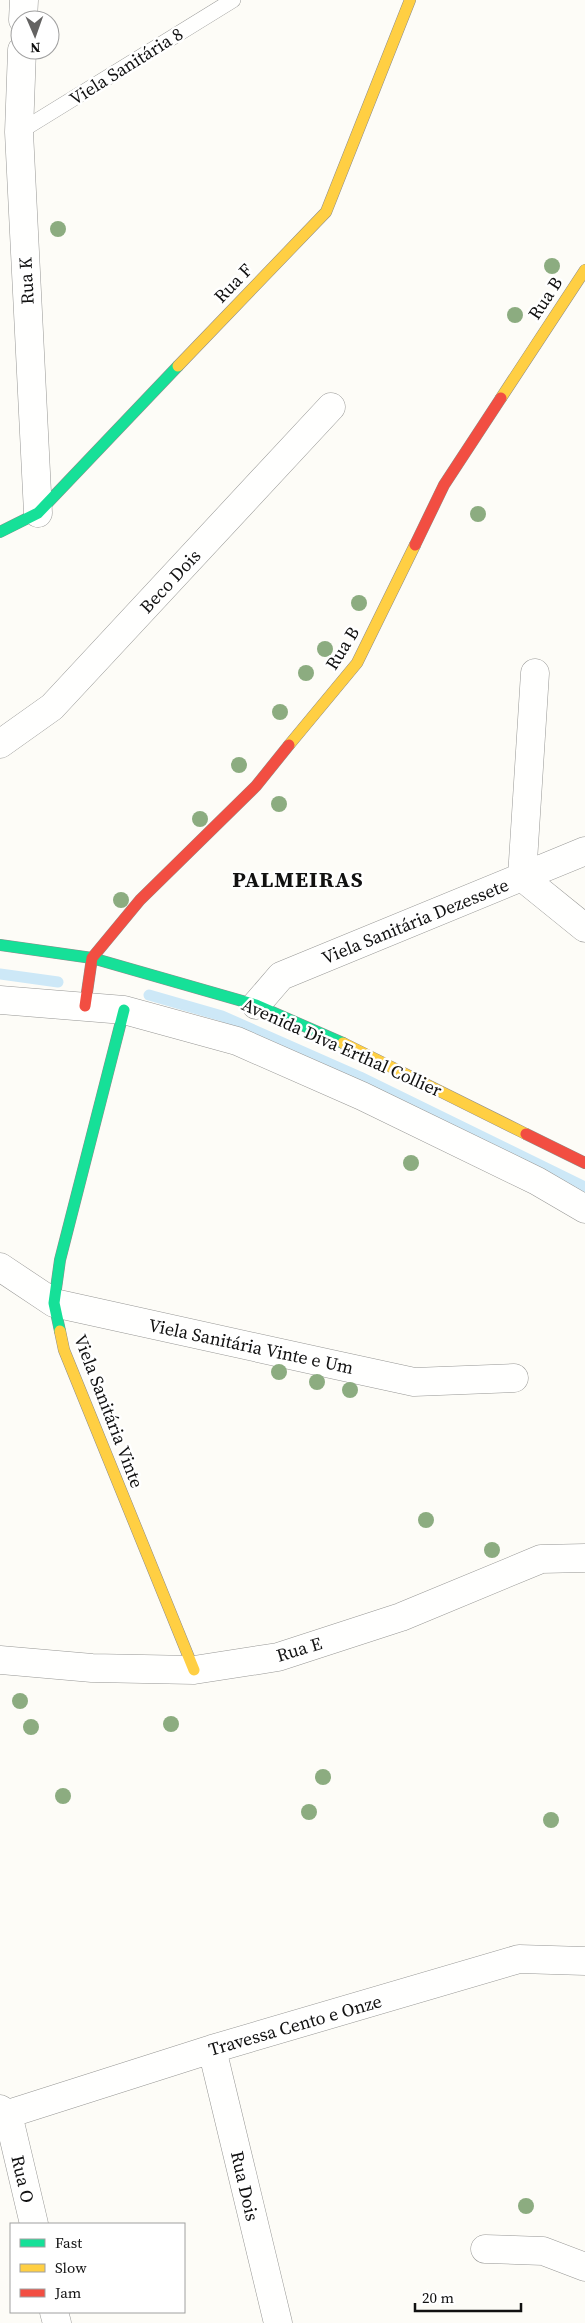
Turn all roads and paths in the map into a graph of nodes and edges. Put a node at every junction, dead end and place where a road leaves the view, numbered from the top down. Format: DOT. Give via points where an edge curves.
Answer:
graph roads {
  1 [pos="233,0"];
  2 [pos="409,1"];
  3 [pos="22,60"];
  4 [pos="19,132"];
  5 [pos="585,270"];
  6 [pos="331,407"];
  7 [pos="38,513"];
  8 [pos="0,532"];
  9 [pos="535,673"];
  10 [pos="0,744"];
  11 [pos="585,852"];
  12 [pos="522,878"];
  13 [pos="585,928"];
  14 [pos="0,945"];
  15 [pos="92,958"];
  16 [pos="0,1000"];
  17 [pos="256,1004"];
  18 [pos="85,1006"];
  19 [pos="124,1010"];
  20 [pos="585,1163"];
  21 [pos="585,1209"];
  22 [pos="0,1267"];
  23 [pos="54,1303"];
  24 [pos="514,1378"];
  25 [pos="585,1558"];
  26 [pos="0,1660"];
  27 [pos="194,1670"];
  28 [pos="585,1961"];
  29 [pos="212,2050"];
  30 [pos="4,2111"];
  31 [pos="34,2223"];
  32 [pos="484,2249"];
  33 [pos="585,2267"];
  34 [pos="278,2323"];
  1 -- 4 [label="lane, Viela Sanitária 8"];
  2 -- 7 [label="street, Rua F" via="326,212"];
  3 -- 4 [label="street, Rua K"];
  4 -- 7 [label="street, Rua K"];
  5 -- 15 [label="street, Rua B" via="444,484 357,663 256,786 140,900"];
  6 -- 10 [label="street, Beco Dois" via="52,707"];
  7 -- 8 [label="street, Rua F"];
  9 -- 12 [label="street"];
  11 -- 12 [label="street, Viela Sanitária Dezessete"];
  12 -- 13 [label="street"];
  12 -- 17 [label="street, Viela Sanitária Dezessete" via="281,976"];
  14 -- 15 [label="street, Avenida Diva Erthal Collier"];
  15 -- 17 [label="street, Avenida Diva Erthal Collier"];
  15 -- 18 [label="street"];
  16 -- 18 [label="street, Avenida Diva Erthal Collier"];
  17 -- 20 [label="street, Avenida Diva Erthal Collier" via="346,1044"];
  18 -- 19 [label="street, Avenida Diva Erthal Collier"];
  19 -- 21 [label="street, Avenida Diva Erthal Collier" via="237,1041 362,1096 537,1181"];
  19 -- 23 [label="street, Viela Sanitária Vinte" via="60,1260"];
  22 -- 23 [label="street, Viela Sanitária Vinte e Um"];
  23 -- 24 [label="street, Viela Sanitária Vinte e Um" via="414,1382"];
  23 -- 27 [label="street, Viela Sanitária Vinte" via="64,1350"];
  25 -- 27 [label="street, Rua E" via="541,1559 401,1617 297,1651"];
  26 -- 27 [label="street, Rua E" via="92,1668"];
  28 -- 29 [label="street, Travessa Cento e Onze" via="519,1959"];
  29 -- 30 [label="street, Travessa Cento e Onze"];
  29 -- 34 [label="street, Rua Dois"];
  30 -- 31 [label="street, Rua O"];
  32 -- 33 [label="street" via="543,2250"];
}
